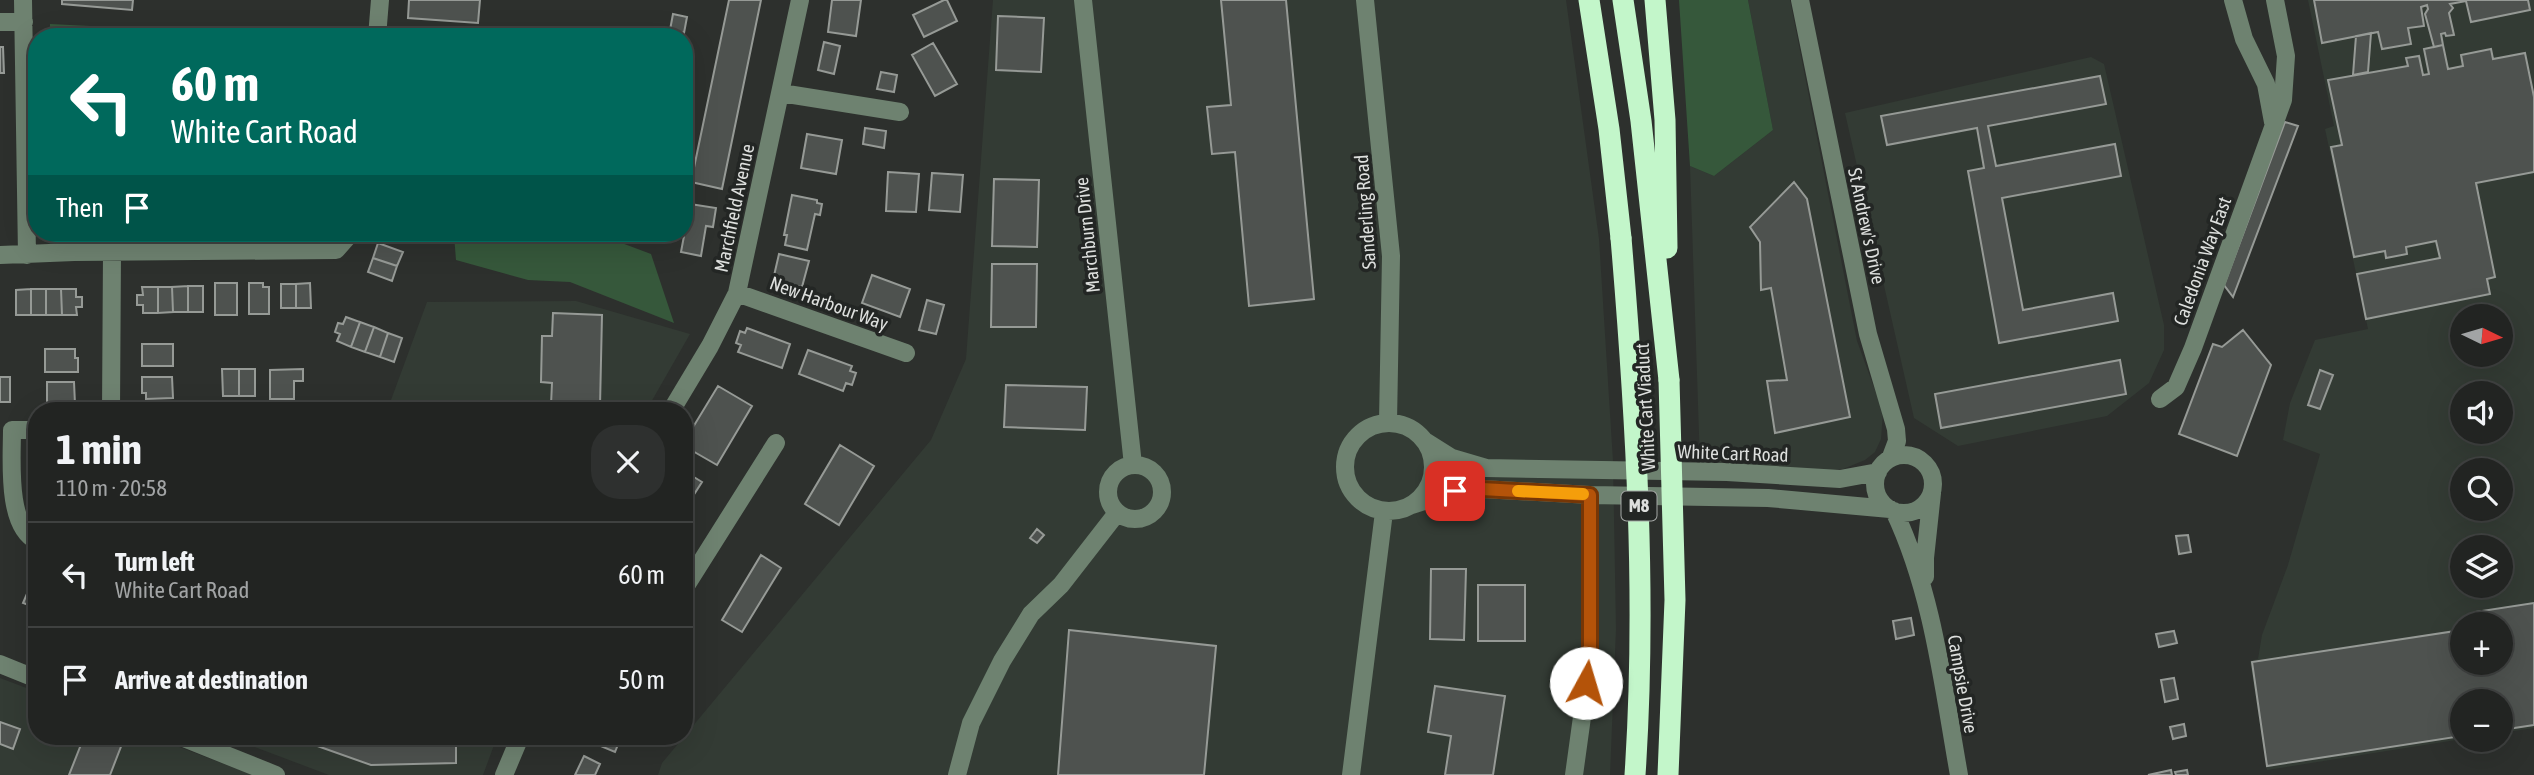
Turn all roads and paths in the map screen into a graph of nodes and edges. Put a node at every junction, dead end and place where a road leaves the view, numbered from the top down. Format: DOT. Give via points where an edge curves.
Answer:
graph roads {
  1 [pos="23,0"];
  2 [pos="380,0"];
  3 [pos="800,0"];
  4 [pos="1083,0"];
  5 [pos="1365,0"];
  6 [pos="1589,0"];
  7 [pos="1623,0"];
  8 [pos="1655,0"];
  9 [pos="1800,0"];
  10 [pos="2233,0"];
  11 [pos="2274,0"];
  12 [pos="0,22"];
  13 [pos="24,22"];
  14 [pos="378,28"];
  15 [pos="781,93"];
  16 [pos="900,112"];
  17 [pos="2273,130"];
  18 [pos="343,242"];
  19 [pos="112,251"];
  20 [pos="0,255"];
  21 [pos="27,255"];
  22 [pos="737,293"];
  23 [pos="906,353"];
  24 [pos="1669,380"];
  25 [pos="2160,400"];
  26 [pos="111,402"];
  27 [pos="676,402"];
  28 [pos="1388,422"];
  29 [pos="6,430"];
  30 [pos="28,430"];
  31 [pos="1425,440"];
  32 [pos="776,443"];
  33 [pos="1891,457"];
  34 [pos="1133,465"];
  35 [pos="1878,472"];
  36 [pos="1932,493"];
  37 [pos="1590,495"];
  38 [pos="1412,505"];
  39 [pos="1892,510"];
  40 [pos="1384,512"];
  41 [pos="1116,513"];
  42 [pos="28,534"];
  43 [pos="693,575"];
  44 [pos="1926,601"];
  45 [pos="0,664"];
  46 [pos="28,675"];
  47 [pos="201,745"];
  48 [pos="517,745"];
  49 [pos="276,775"];
  50 [pos="504,775"];
  51 [pos="957,775"];
  52 [pos="1351,775"];
  53 [pos="1574,775"];
  54 [pos="1635,775"];
  55 [pos="1668,775"];
  56 [pos="1959,775"];
  1 -- 13 [label="street"];
  2 -- 14 [label="street"];
  3 -- 15 [label="street, Marchfield Avenue"];
  4 -- 34 [label="street, Marchburn Drive"];
  5 -- 28 [label="street, Sanderling Road" via="1391,256"];
  6 -- 54 [label="highway, White Cart Viaduct / M8, bridge" via="1622,238 1637,462 1640,646"];
  7 -- 24 [label="highway, White Cart Viaduct / M8"];
  8 -- 24 [label="highway" via="1665,120"];
  9 -- 33 [label="street, St Andrew's Drive" via="1868,334 1896,429"];
  10 -- 17 [label="street" via="2244,39 2266,84"];
  11 -- 17 [label="street, Caledonia Way East" via="2286,70"];
  12 -- 13 [label="street"];
  13 -- 21 [label="street"];
  15 -- 16 [label="street"];
  15 -- 22 [label="street, Marchfield Avenue"];
  17 -- 25 [label="street, Caledonia Way East" via="2193,348 2176,387"];
  18 -- 19 [label="street" via="336,250"];
  19 -- 21 [label="street"];
  19 -- 26 [label="street"];
  20 -- 21 [label="street"];
  22 -- 23 [label="street, New Harbour Way"];
  22 -- 27 [label="street, Marchfield Avenue"];
  24 -- 55 [label="highway, White Cart Viaduct / M8, bridge" via="1675,600"];
  28 -- 31 [label="street" via="1411,428"];
  28 -- 40 [label="street" via="1358,435 1345,469 1352,492 1361,502"];
  29 -- 30 [label="street"];
  29 -- 42 [label="street" via="17,519"];
  31 -- 35 [label="street, White Cart Road" via="1452,458 1486,468 1840,479"];
  31 -- 38 [label="street" via="1434,471 1427,491"];
  32 -- 43 [label="street"];
  33 -- 35 [label="street"];
  33 -- 36 [label="street" via="1901,454 1928,466"];
  34 -- 41 [label="street" via="1119,470 1108,486"];
  34 -- 41 [label="street" via="1158,477 1161,501 1143,519"];
  35 -- 39 [label="street" via="1876,491"];
  36 -- 39 [label="street" via="1912,512"];
  36 -- 44 [label="street, Campsie Drive"];
  37 -- 38 [label="street" via="1482,489 1455,491"];
  37 -- 39 [label="street" via="1768,498"];
  37 -- 53 [label="street" via="1590,659"];
  38 -- 40 [label="street"];
  39 -- 44 [label="street, Campsie Drive" via="1910,545"];
  40 -- 52 [label="street"];
  41 -- 51 [label="street" via="1061,585 1031,614 1002,661 971,723"];
  44 -- 56 [label="street, Campsie Drive"];
  45 -- 46 [label="street"];
  47 -- 49 [label="street"];
  48 -- 50 [label="street"];
}
